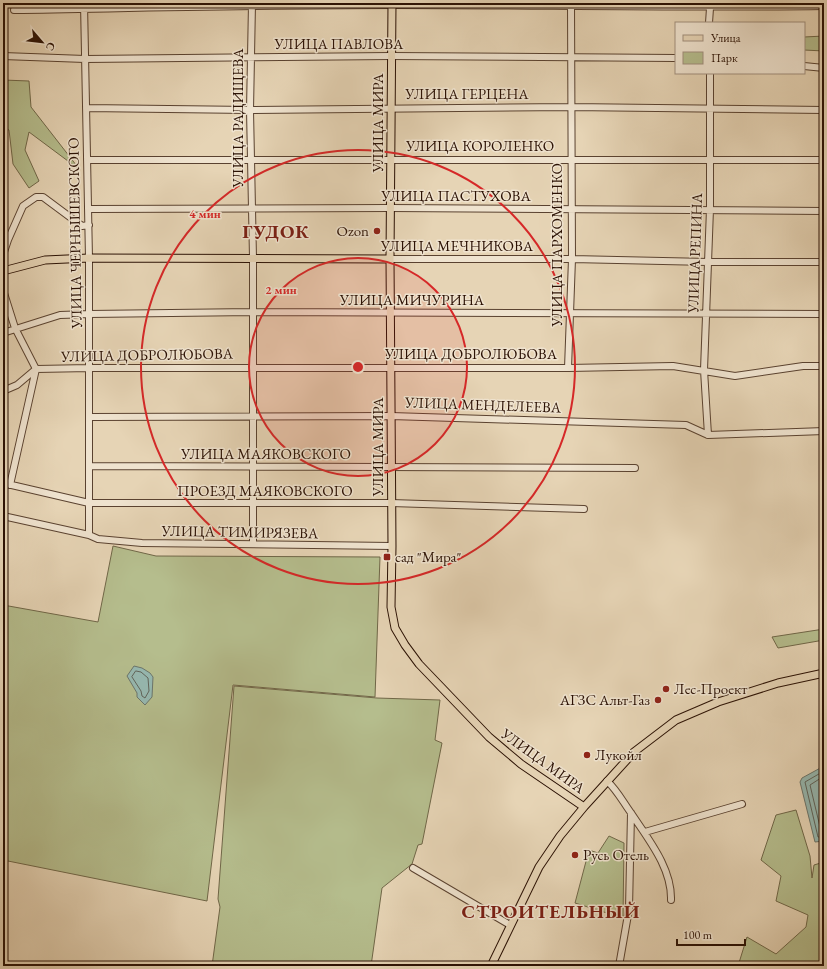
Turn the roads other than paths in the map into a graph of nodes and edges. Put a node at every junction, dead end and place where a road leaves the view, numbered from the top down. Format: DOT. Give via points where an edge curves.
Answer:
graph roads {
  1 [pos="252,4"];
  2 [pos="392,4"];
  3 [pos="571,4"];
  4 [pos="84,6"];
  5 [pos="824,6"];
  6 [pos="710,8"];
  7 [pos="14,10"];
  8 [pos="709,22"];
  9 [pos="3,56"];
  10 [pos="391,56"];
  11 [pos="570,57"];
  12 [pos="251,58"];
  13 [pos="675,58"];
  14 [pos="85,59"];
  15 [pos="805,66"];
  16 [pos="824,68"];
  17 [pos="710,74"];
  18 [pos="391,107"];
  19 [pos="571,107"];
  20 [pos="86,108"];
  21 [pos="711,109"];
  22 [pos="250,110"];
  23 [pos="824,110"];
  24 [pos="250,159"];
  25 [pos="390,159"];
  26 [pos="570,159"];
  27 [pos="87,160"];
  28 [pos="824,160"];
  29 [pos="711,161"];
  30 [pos="252,208"];
  31 [pos="390,208"];
  32 [pos="88,209"];
  33 [pos="571,209"];
  34 [pos="710,209"];
  35 [pos="824,210"];
  36 [pos="89,225"];
  37 [pos="824,232"];
  38 [pos="3,255"];
  39 [pos="89,258"];
  40 [pos="253,258"];
  41 [pos="390,259"];
  42 [pos="572,259"];
  43 [pos="708,262"];
  44 [pos="824,262"];
  45 [pos="3,271"];
  46 [pos="3,290"];
  47 [pos="253,312"];
  48 [pos="390,313"];
  49 [pos="570,313"];
  50 [pos="707,313"];
  51 [pos="90,314"];
  52 [pos="824,315"];
  53 [pos="16,328"];
  54 [pos="3,332"];
  55 [pos="824,366"];
  56 [pos="252,367"];
  57 [pos="391,367"];
  58 [pos="90,368"];
  59 [pos="568,368"];
  60 [pos="36,369"];
  61 [pos="704,370"];
  62 [pos="3,391"];
  63 [pos="253,416"];
  64 [pos="391,416"];
  65 [pos="90,417"];
  66 [pos="824,431"];
  67 [pos="708,434"];
  68 [pos="90,466"];
  69 [pos="391,466"];
  70 [pos="253,467"];
  71 [pos="635,468"];
  72 [pos="3,483"];
  73 [pos="10,485"];
  74 [pos="89,503"];
  75 [pos="391,503"];
  76 [pos="253,504"];
  77 [pos="584,509"];
  78 [pos="3,516"];
  79 [pos="89,535"];
  80 [pos="253,544"];
  81 [pos="392,546"];
  82 [pos="824,672"];
  83 [pos="607,781"];
  84 [pos="742,804"];
  85 [pos="584,807"];
  86 [pos="631,813"];
  87 [pos="645,832"];
  88 [pos="413,868"];
  89 [pos="671,900"];
  90 [pos="510,925"];
  91 [pos="491,966"];
  92 [pos="619,966"];
  1 -- 2 [label="street"];
  1 -- 4 [label="street"];
  1 -- 12 [label="street, УЛИЦА РАДИЩЕВА"];
  2 -- 3 [label="street"];
  2 -- 10 [label="main road, УЛИЦА МИРА"];
  3 -- 6 [label="street"];
  3 -- 11 [label="street, УЛИЦА ПАРХОМЕНКО"];
  4 -- 7 [label="street"];
  4 -- 14 [label="street, УЛИЦА ЧЕРНЫШЕВСКОГО"];
  5 -- 6 [label="street"];
  6 -- 8 [label="street"];
  9 -- 14 [label="street, УЛИЦА ПАВЛОВА"];
  10 -- 11 [label="street, УЛИЦА ПАВЛОВА"];
  10 -- 12 [label="street, УЛИЦА ПАВЛОВА"];
  10 -- 18 [label="main road, УЛИЦА МИРА"];
  11 -- 13 [label="street, УЛИЦА ПАВЛОВА"];
  11 -- 19 [label="street, УЛИЦА ПАРХОМЕНКО"];
  12 -- 14 [label="street, УЛИЦА ПАВЛОВА"];
  12 -- 22 [label="street, УЛИЦА РАДИЩЕВА"];
  14 -- 20 [label="street, УЛИЦА ЧЕРНЫШЕВСКОГО"];
  15 -- 16 [label="street"];
  17 -- 21 [label="street, УЛИЦА РЕПИНА"];
  18 -- 19 [label="street, УЛИЦА ГЕРЦЕНА"];
  18 -- 22 [label="street, УЛИЦА ГЕРЦЕНА"];
  18 -- 25 [label="main road, УЛИЦА МИРА"];
  19 -- 21 [label="street, УЛИЦА ГЕРЦЕНА"];
  19 -- 26 [label="street, УЛИЦА ПАРХОМЕНКО"];
  20 -- 22 [label="street, УЛИЦА ГЕРЦЕНА"];
  20 -- 27 [label="street, УЛИЦА ЧЕРНЫШЕВСКОГО"];
  21 -- 23 [label="street, УЛИЦА ГЕРЦЕНА"];
  21 -- 29 [label="street, УЛИЦА РЕПИНА"];
  22 -- 24 [label="street, УЛИЦА РАДИЩЕВА"];
  24 -- 25 [label="street, УЛИЦА КОРОЛЕНКО"];
  24 -- 27 [label="street, УЛИЦА КОРОЛЕНКО"];
  24 -- 30 [label="street, УЛИЦА РАДИЩЕВА"];
  25 -- 26 [label="street, УЛИЦА КОРОЛЕНКО"];
  25 -- 31 [label="main road, УЛИЦА МИРА"];
  26 -- 29 [label="street, УЛИЦА КОРОЛЕНКО"];
  26 -- 33 [label="street, УЛИЦА ПАРХОМЕНКО"];
  27 -- 32 [label="street, УЛИЦА ЧЕРНЫШЕВСКОГО"];
  28 -- 29 [label="street, УЛИЦА КОРОЛЕНКО"];
  29 -- 34 [label="street, УЛИЦА РЕПИНА"];
  30 -- 31 [label="street, УЛИЦА ПАСТУХОВА"];
  30 -- 32 [label="street, УЛИЦА ПАСТУХОВА"];
  30 -- 40 [label="street, УЛИЦА РАДИЩЕВА"];
  31 -- 33 [label="street, УЛИЦА ПАСТУХОВА"];
  31 -- 41 [label="main road, УЛИЦА МИРА"];
  32 -- 36 [label="street, УЛИЦА ЧЕРНЫШЕВСКОГО"];
  33 -- 34 [label="street, УЛИЦА ПАСТУХОВА"];
  33 -- 42 [label="street, УЛИЦА ПАРХОМЕНКО"];
  34 -- 35 [label="street, УЛИЦА ПАСТУХОВА"];
  34 -- 43 [label="street, УЛИЦА РЕПИНА"];
  36 -- 38 [label="street" via="82,226 43,197 36,196 23,206"];
  36 -- 39 [label="street, УЛИЦА ЧЕРНЫШЕВСКОГО"];
  37 -- 44 [label="street"];
  39 -- 40 [label="main road, УЛИЦА МЕЧНИКОВА"];
  39 -- 45 [label="main road, УЛИЦА МЕЧНИКОВА" via="45,260"];
  39 -- 51 [label="street, УЛИЦА ЧЕРНЫШЕВСКОГО"];
  40 -- 41 [label="main road, УЛИЦА МЕЧНИКОВА"];
  40 -- 47 [label="street, УЛИЦА РАДИЩЕВА"];
  41 -- 42 [label="street, УЛИЦА МЕЧНИКОВА"];
  41 -- 48 [label="main road, УЛИЦА МИРА"];
  42 -- 43 [label="street, УЛИЦА МЕЧНИКОВА"];
  42 -- 49 [label="street, УЛИЦА ПАРХОМЕНКО"];
  43 -- 44 [label="street, УЛИЦА МЕЧНИКОВА"];
  43 -- 50 [label="street, УЛИЦА РЕПИНА"];
  44 -- 52 [label="street"];
  46 -- 53 [label="street"];
  47 -- 48 [label="street, УЛИЦА МИЧУРИНА"];
  47 -- 51 [label="street, УЛИЦА МИЧУРИНА"];
  47 -- 56 [label="street, УЛИЦА РАДИЩЕВА"];
  48 -- 49 [label="street, УЛИЦА МИЧУРИНА"];
  48 -- 57 [label="main road, УЛИЦА МИРА"];
  49 -- 50 [label="street, УЛИЦА МИЧУРИНА"];
  49 -- 59 [label="street, УЛИЦА ПАРХОМЕНКО"];
  50 -- 52 [label="street, УЛИЦА МИЧУРИНА"];
  50 -- 61 [label="street, УЛИЦА РЕПИНА"];
  51 -- 53 [label="street, УЛИЦА МИЧУРИНА" via="60,315"];
  51 -- 58 [label="street, УЛИЦА ЧЕРНЫШЕВСКОГО"];
  53 -- 54 [label="street, УЛИЦА МИЧУРИНА"];
  53 -- 60 [label="street"];
  55 -- 61 [label="street, УЛИЦА ДОБРОЛЮБОВА" via="802,366 735,376"];
  56 -- 57 [label="street, УЛИЦА ДОБРОЛЮБОВА"];
  56 -- 58 [label="street, УЛИЦА ДОБРОЛЮБОВА"];
  56 -- 63 [label="street, УЛИЦА РАДИЩЕВА"];
  57 -- 59 [label="street, УЛИЦА ДОБРОЛЮБОВА"];
  57 -- 64 [label="main road, УЛИЦА МИРА"];
  58 -- 60 [label="street, УЛИЦА ДОБРОЛЮБОВА"];
  58 -- 65 [label="street, УЛИЦА ЧЕРНЫШЕВСКОГО"];
  59 -- 61 [label="street, УЛИЦА ДОБРОЛЮБОВА" via="673,366"];
  60 -- 62 [label="street" via="17,386"];
  60 -- 73 [label="street"];
  61 -- 67 [label="street, УЛИЦА РЕПИНА"];
  63 -- 64 [label="street, УЛИЦА МЕНДЕЛЕЕВА"];
  63 -- 65 [label="street, УЛИЦА МЕНДЕЛЕЕВА"];
  63 -- 70 [label="street, УЛИЦА РАДИЩЕВА"];
  64 -- 67 [label="street, УЛИЦА МЕНДЕЛЕЕВА" via="686,425"];
  64 -- 69 [label="main road, УЛИЦА МИРА"];
  65 -- 68 [label="street, УЛИЦА ЧЕРНЫШЕВСКОГО"];
  66 -- 67 [label="street, УЛИЦА МЕНДЕЛЕЕВА"];
  68 -- 70 [label="street, УЛИЦА МАЯКОВСКОГО"];
  68 -- 74 [label="street, УЛИЦА ЧЕРНЫШЕВСКОГО"];
  69 -- 70 [label="street, УЛИЦА МАЯКОВСКОГО"];
  69 -- 71 [label="street, УЛИЦА МАЯКОВСКОГО"];
  69 -- 75 [label="main road, УЛИЦА МИРА"];
  70 -- 76 [label="street, УЛИЦА РАДИЩЕВА"];
  72 -- 73 [label="street"];
  73 -- 74 [label="street"];
  74 -- 76 [label="street, ПРОЕЗД МАЯКОВСКОГО"];
  74 -- 79 [label="street, УЛИЦА ЧЕРНЫШЕВСКОГО"];
  75 -- 76 [label="street, ПРОЕЗД МАЯКОВСКОГО"];
  75 -- 77 [label="street, ПРОЕЗД МАЯКОВСКОГО"];
  75 -- 81 [label="main road, УЛИЦА МИРА"];
  76 -- 80 [label="street, УЛИЦА РАДИЩЕВА"];
  78 -- 79 [label="street, УЛИЦА ТИМИРЯЗЕВА"];
  79 -- 80 [label="street, УЛИЦА ТИМИРЯЗЕВА" via="98,539 142,543"];
  80 -- 81 [label="street, УЛИЦА ТИМИРЯЗЕВА"];
  81 -- 85 [label="main road, УЛИЦА МИРА" via="391,607 395,628 405,645 424,670 490,737 521,764"];
  82 -- 83 [label="main road" via="718,702 676,720 634,752"];
  83 -- 85 [label="main road"];
  83 -- 86 [label="street" via="615,788"];
  84 -- 87 [label="street"];
  85 -- 90 [label="main road" via="539,867"];
  86 -- 87 [label="street"];
  86 -- 92 [label="street" via="629,909"];
  87 -- 89 [label="street" via="667,875"];
  88 -- 90 [label="street"];
  90 -- 91 [label="main road"];
}
